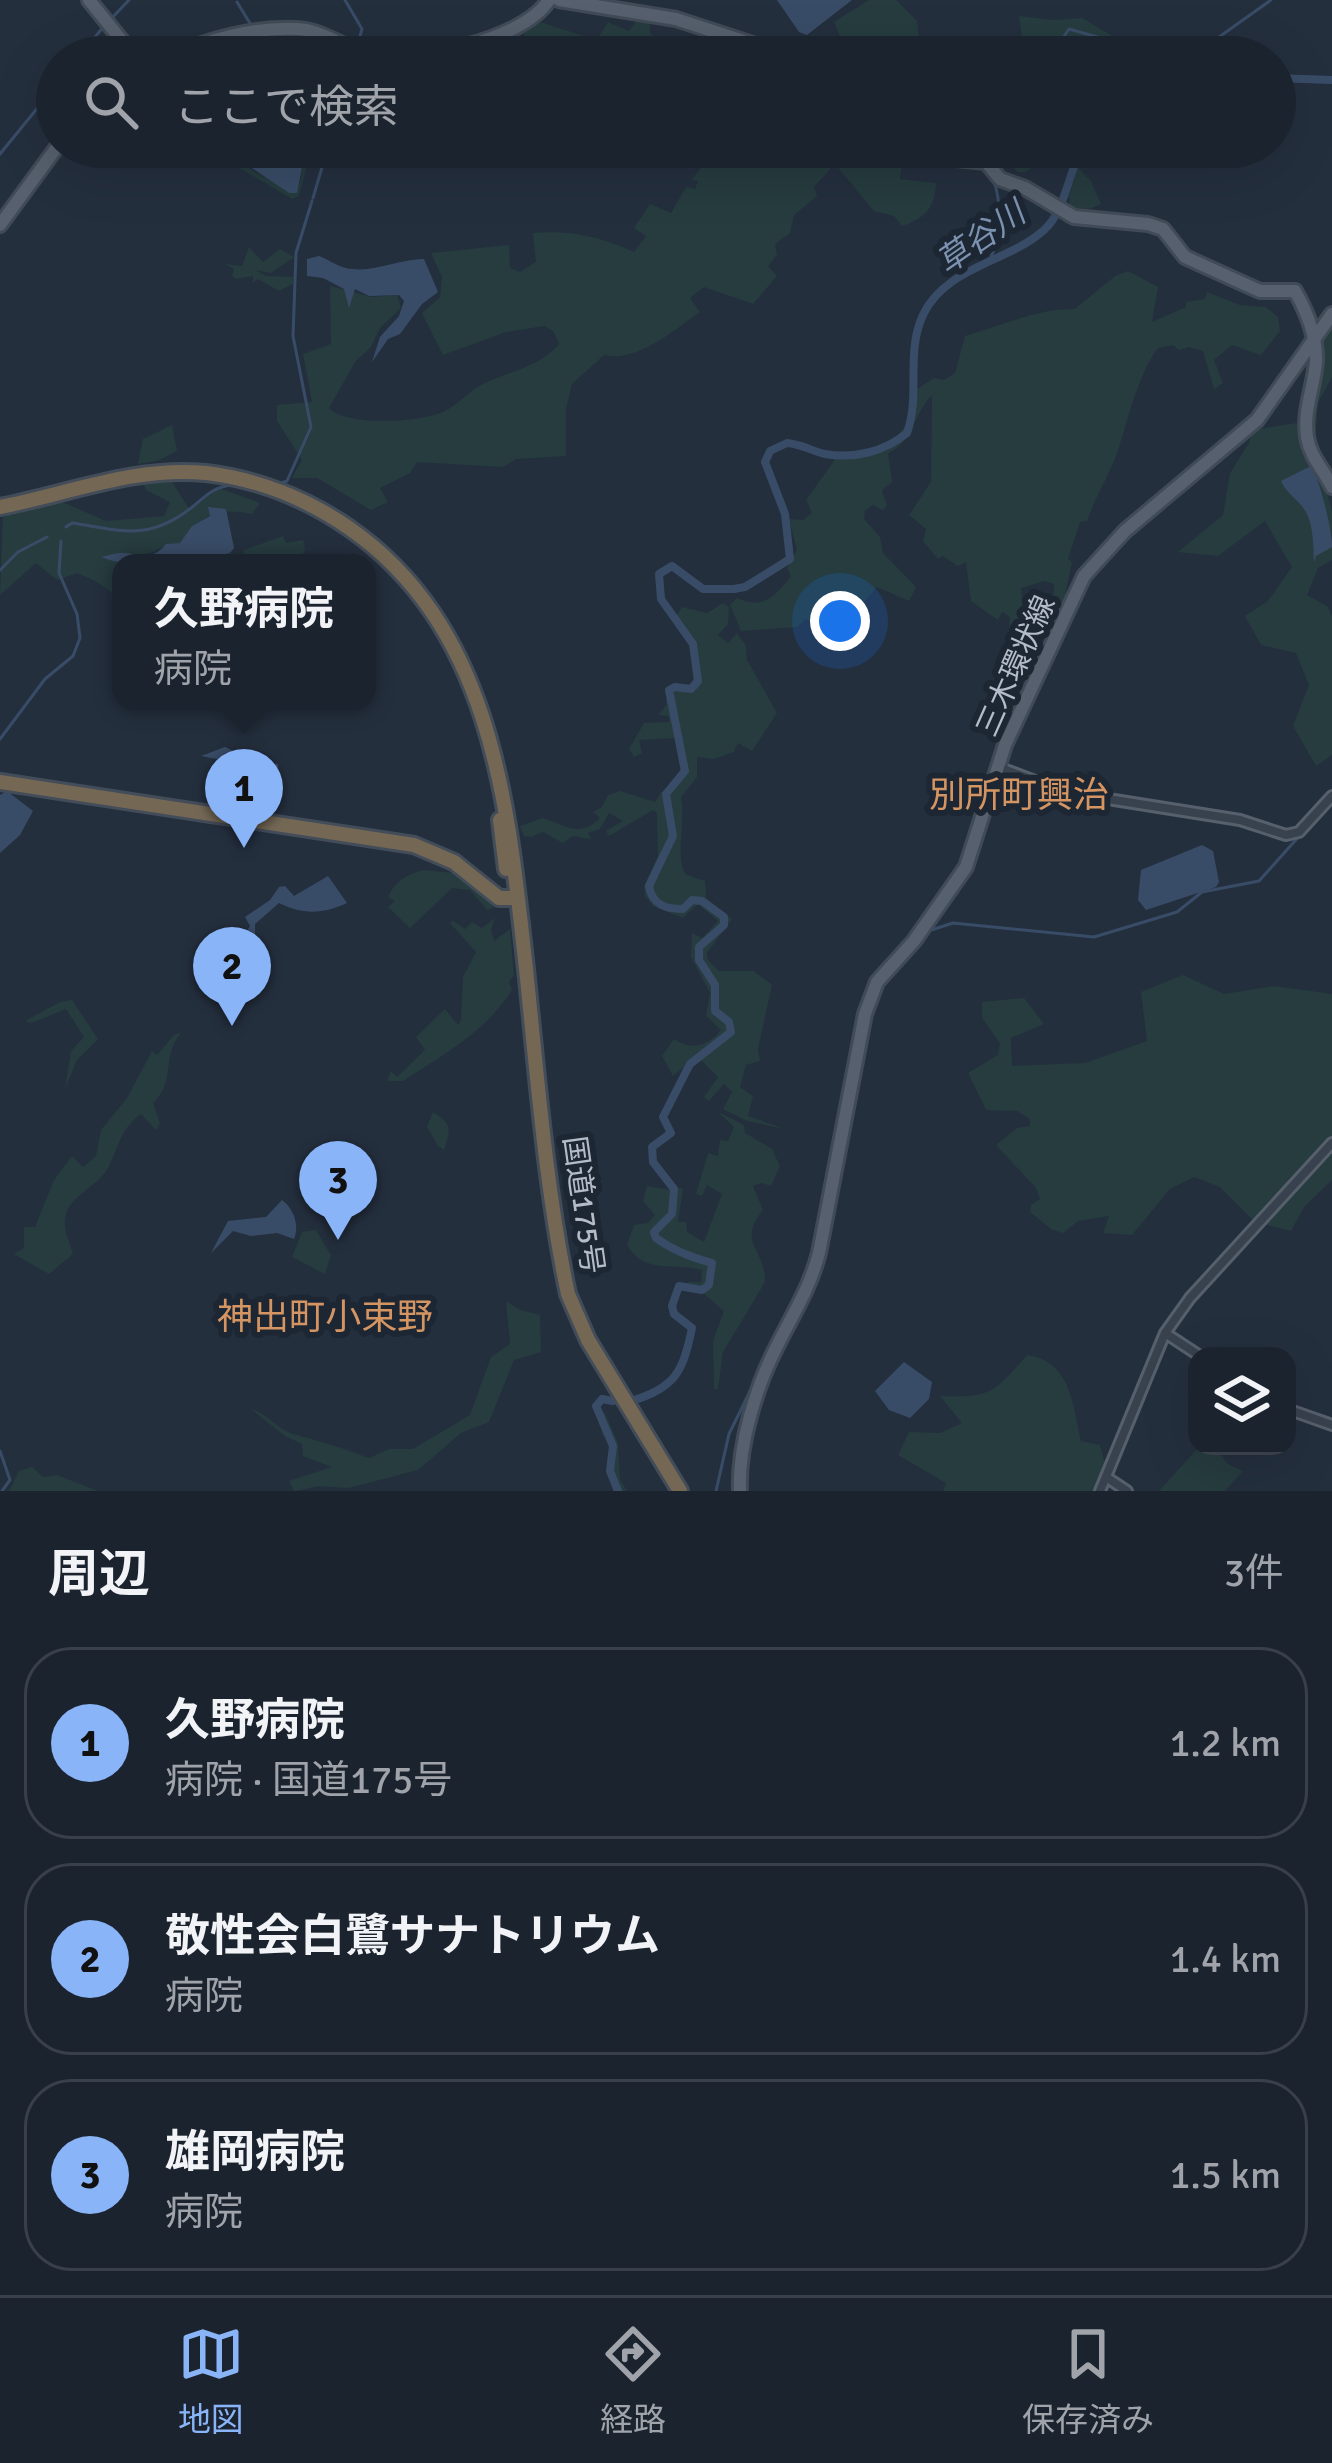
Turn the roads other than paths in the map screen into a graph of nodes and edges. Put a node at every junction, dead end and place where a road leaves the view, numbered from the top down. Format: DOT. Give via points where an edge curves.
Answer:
graph roads {
  1 [pos="89,0"];
  2 [pos="549,0"];
  3 [pos="559,0"];
  4 [pos="118,36"];
  5 [pos="241,36"];
  6 [pos="320,36"];
  7 [pos="488,36"];
  8 [pos="721,36"];
  9 [pos="42,168"];
  10 [pos="989,168"];
  11 [pos="0,225"];
  12 [pos="1332,314"];
  13 [pos="1314,342"];
  14 [pos="1332,488"];
  15 [pos="0,508"];
  16 [pos="998,767"];
  17 [pos="0,782"];
  18 [pos="1332,796"];
  19 [pos="514,898"];
  20 [pos="1332,1143"];
  21 [pos="1165,1334"];
  22 [pos="1188,1348"];
  23 [pos="1296,1411"];
  24 [pos="1332,1425"];
  25 [pos="1106,1477"];
  26 [pos="677,1491"];
  27 [pos="740,1491"];
  28 [pos="1100,1491"];
  29 [pos="1127,1491"];
  1 -- 4 [label="main road"];
  2 -- 7 [label="main road" via="530,20"];
  3 -- 8 [label="main road" via="676,19"];
  5 -- 6 [label="main road" via="296,28"];
  9 -- 11 [label="main road"];
  10 -- 13 [label="main road" via="1082,219 1163,229 1185,257 1260,291 1294,291"];
  12 -- 13 [label="main road, 三木環状線"];
  13 -- 14 [label="main road" via="1307,436"];
  13 -- 16 [label="main road, 三木環状線" via="1249,429 1092,566"];
  15 -- 19 [label="highway, 国道175号" via="179,472 247,481 307,503 374,547 423,596 471,679 490,743"];
  16 -- 18 [label="street" via="1064,792 1207,814 1286,836"];
  16 -- 27 [label="main road, 三木環状線" via="966,867 868,1000 816,1265 768,1365"];
  17 -- 19 [label="highway" via="414,845 454,862 499,898"];
  19 -- 26 [label="highway, 国道175号" via="561,1296"];
  20 -- 21 [label="street"];
  21 -- 22 [label="street"];
  21 -- 25 [label="street"];
  23 -- 24 [label="street"];
  25 -- 28 [label="street"];
  25 -- 29 [label="street"];
}
